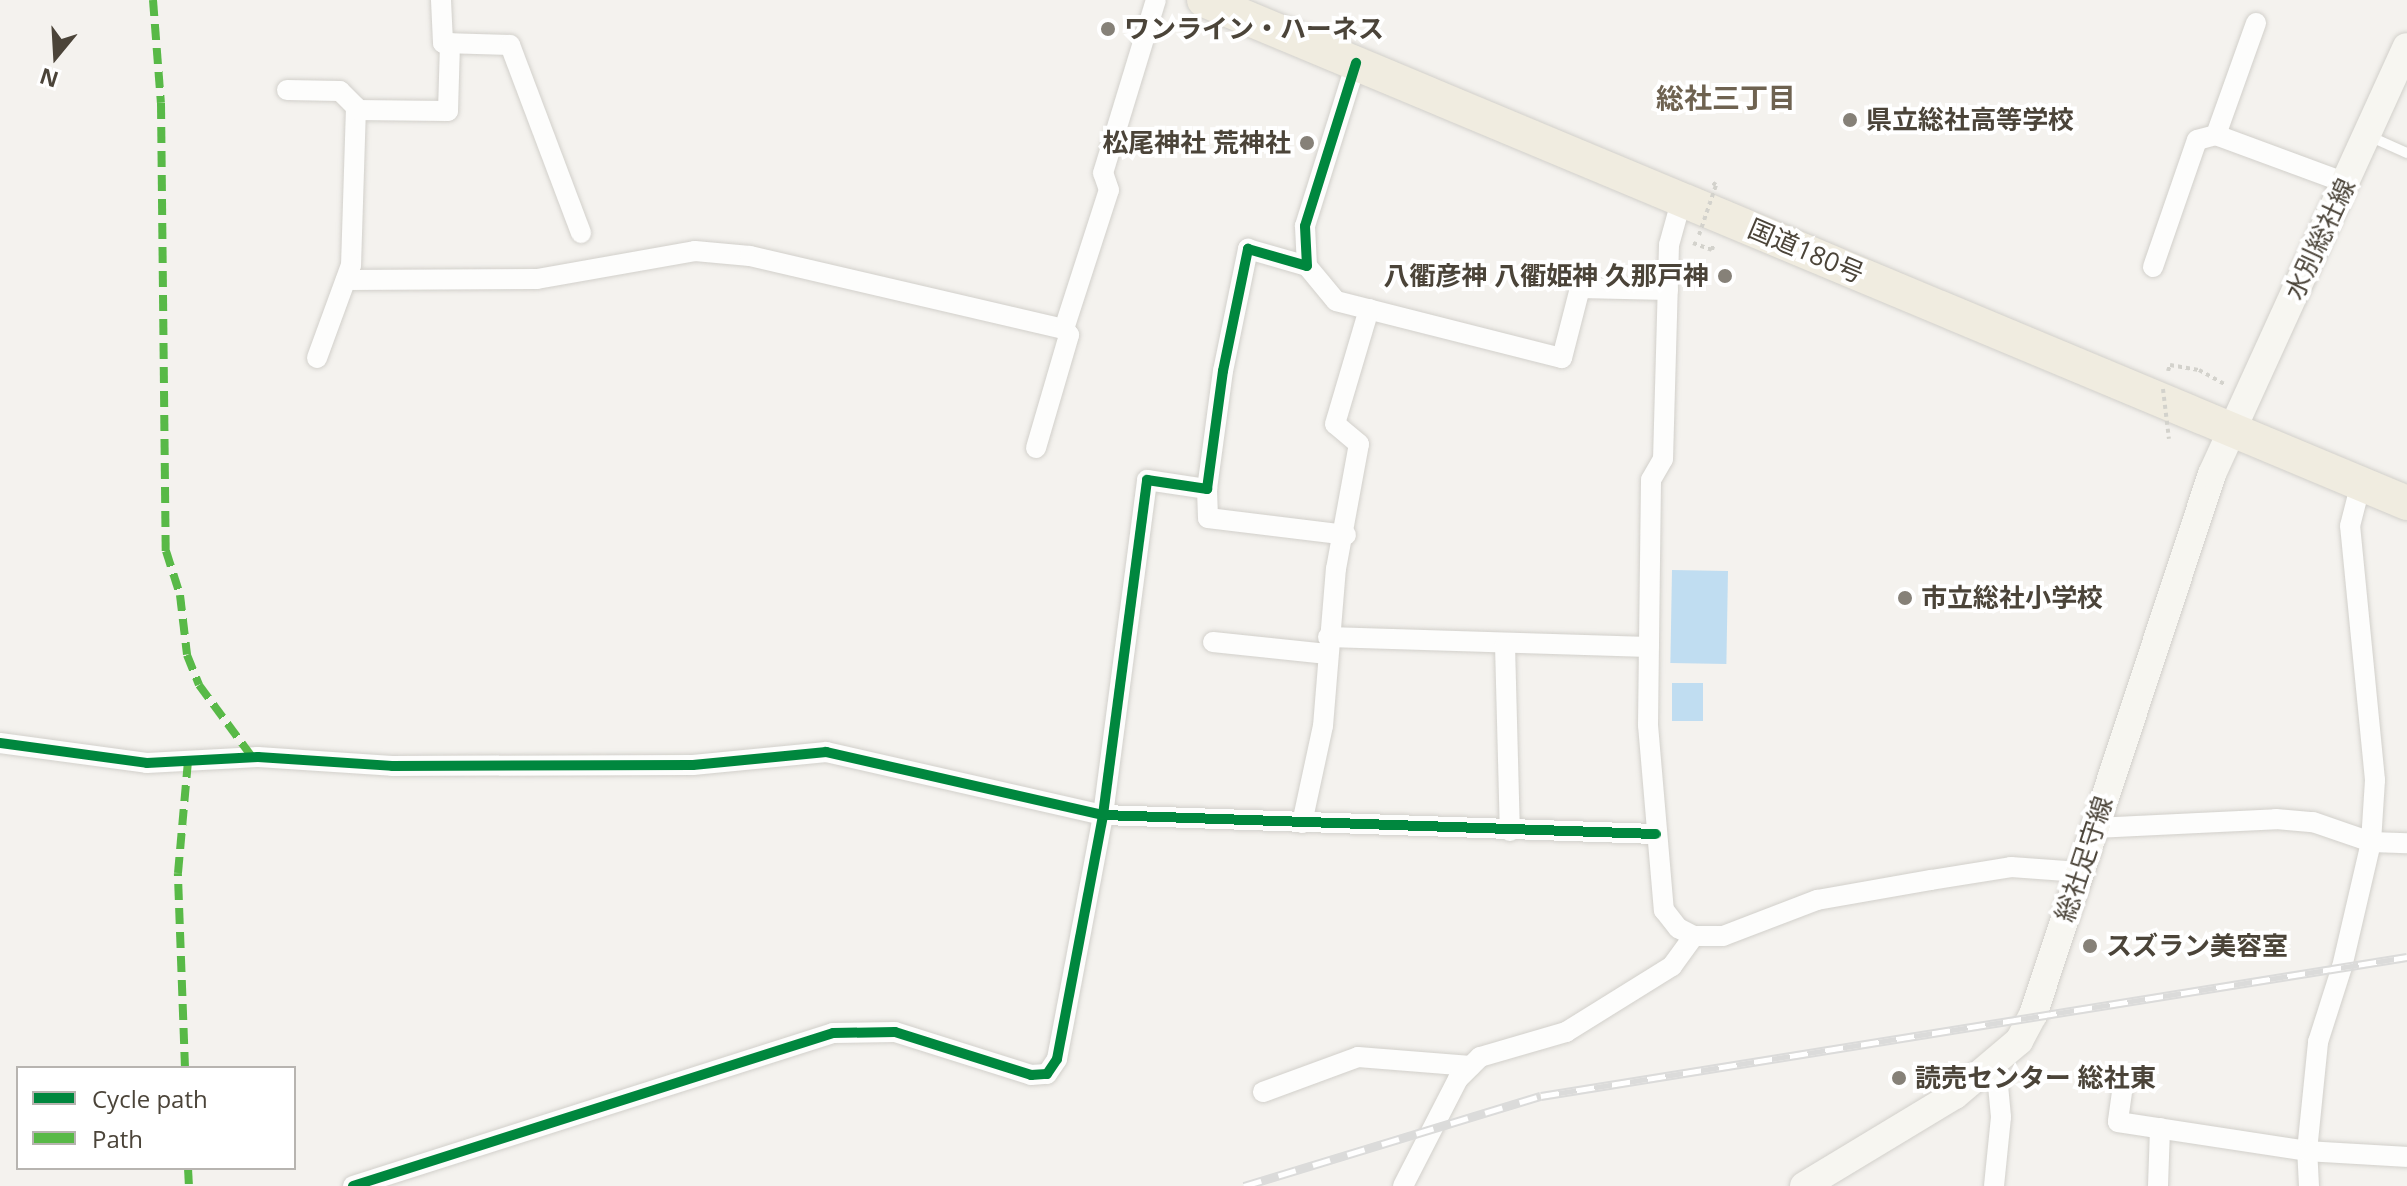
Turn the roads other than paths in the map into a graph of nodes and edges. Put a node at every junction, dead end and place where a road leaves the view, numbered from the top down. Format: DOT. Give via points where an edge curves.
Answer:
graph roads {
  1 [pos="441,0"];
  2 [pos="1156,0"];
  3 [pos="1204,0"];
  4 [pos="2256,23"];
  5 [pos="450,43"];
  6 [pos="2407,47"];
  7 [pos="1356,63"];
  8 [pos="287,90"];
  9 [pos="356,110"];
  10 [pos="2216,135"];
  11 [pos="2369,136"];
  12 [pos="2407,153"];
  13 [pos="2346,183"];
  14 [pos="1682,198"];
  15 [pos="581,233"];
  16 [pos="1307,266"];
  17 [pos="2153,267"];
  18 [pos="346,280"];
  19 [pos="1668,290"];
  20 [pos="1369,309"];
  21 [pos="1064,329"];
  22 [pos="317,358"];
  23 [pos="2225,427"];
  24 [pos="1036,448"];
  25 [pos="2361,483"];
  26 [pos="1207,489"];
  27 [pos="2407,503"];
  28 [pos="1346,535"];
  29 [pos="1213,642"];
  30 [pos="1328,645"];
  31 [pos="1505,645"];
  32 [pos="1649,647"];
  33 [pos="0,743"];
  34 [pos="1103,815"];
  35 [pos="1302,823"];
  36 [pos="2095,828"];
  37 [pos="1510,831"];
  38 [pos="1656,834"];
  39 [pos="2371,842"];
  40 [pos="2407,843"];
  41 [pos="2080,872"];
  42 [pos="1694,936"];
  43 [pos="1996,1064"];
  44 [pos="1471,1066"];
  45 [pos="2123,1085"];
  46 [pos="1263,1092"];
  47 [pos="2160,1128"];
  48 [pos="2307,1151"];
  49 [pos="2407,1157"];
  50 [pos="353,1186"];
  51 [pos="1403,1186"];
  52 [pos="1804,1186"];
  53 [pos="1994,1186"];
  54 [pos="2158,1186"];
  55 [pos="2309,1186"];
  1 -- 5 [label="street" via="443,43"];
  2 -- 21 [label="street" via="1103,173 1109,190"];
  3 -- 7 [label="highway, 国道180号"];
  4 -- 10 [label="street"];
  5 -- 9 [label="street" via="448,111"];
  5 -- 15 [label="street" via="510,45"];
  6 -- 11 [label="main road, 水別総社線"];
  7 -- 14 [label="highway, 国道180号"];
  7 -- 16 [label="street" via="1305,226"];
  8 -- 9 [label="street" via="340,91"];
  9 -- 18 [label="street" via="351,265"];
  10 -- 13 [label="street"];
  10 -- 17 [label="street" via="2197,140"];
  11 -- 12 [label="lane"];
  11 -- 13 [label="main road, 水別総社線"];
  13 -- 23 [label="main road, 水別総社線"];
  14 -- 19 [label="street" via="1669,245"];
  14 -- 23 [label="highway, 国道180号"];
  16 -- 20 [label="street" via="1336,301"];
  16 -- 26 [label="street" via="1248,249 1223,371"];
  18 -- 21 [label="street" via="537,279 695,251 765,259"];
  18 -- 22 [label="street"];
  19 -- 20 [label="street" via="1580,288 1562,358"];
  19 -- 32 [label="street" via="1663,459 1651,480"];
  20 -- 28 [label="street" via="1335,424 1359,444"];
  21 -- 24 [label="street" via="1069,335"];
  23 -- 25 [label="highway, 国道180号"];
  23 -- 36 [label="main road, 総社足守線"];
  25 -- 27 [label="highway, 国道180号"];
  25 -- 39 [label="street" via="2350,526 2375,780"];
  26 -- 28 [label="street" via="1208,518"];
  26 -- 34 [label="street" via="1147,480"];
  28 -- 30 [label="street"];
  29 -- 30 [label="street"];
  30 -- 31 [label="street"];
  30 -- 35 [label="street" via="1323,726"];
  31 -- 32 [label="street"];
  31 -- 37 [label="street"];
  32 -- 38 [label="street"];
  33 -- 34 [label="street" via="147,763 258,757 392,766 693,765 826,752"];
  34 -- 35 [label="street"];
  34 -- 50 [label="street" via="1057,1059 1047,1074 1031,1075 895,1032 833,1033"];
  35 -- 37 [label="street"];
  36 -- 39 [label="street" via="2276,819 2313,822"];
  36 -- 41 [label="main road, 総社足守線"];
  37 -- 38 [label="street"];
  38 -- 42 [label="street" via="1664,910 1678,928"];
  39 -- 40 [label="street"];
  39 -- 48 [label="street" via="2318,1042"];
  41 -- 42 [label="street" via="2011,867 1931,880 1817,900 1723,936"];
  41 -- 43 [label="main road, 総社足守線" via="2033,1015 2019,1041"];
  42 -- 44 [label="street" via="1672,966 1566,1032 1480,1057"];
  43 -- 52 [label="main road, 総社足守線" via="1955,1095"];
  43 -- 53 [label="street" via="2001,1117"];
  44 -- 46 [label="street" via="1358,1057"];
  44 -- 51 [label="street" via="1430,1126"];
  45 -- 47 [label="street" via="2118,1122"];
  47 -- 48 [label="street"];
  47 -- 54 [label="street"];
  48 -- 49 [label="street"];
  48 -- 55 [label="street"];
}
